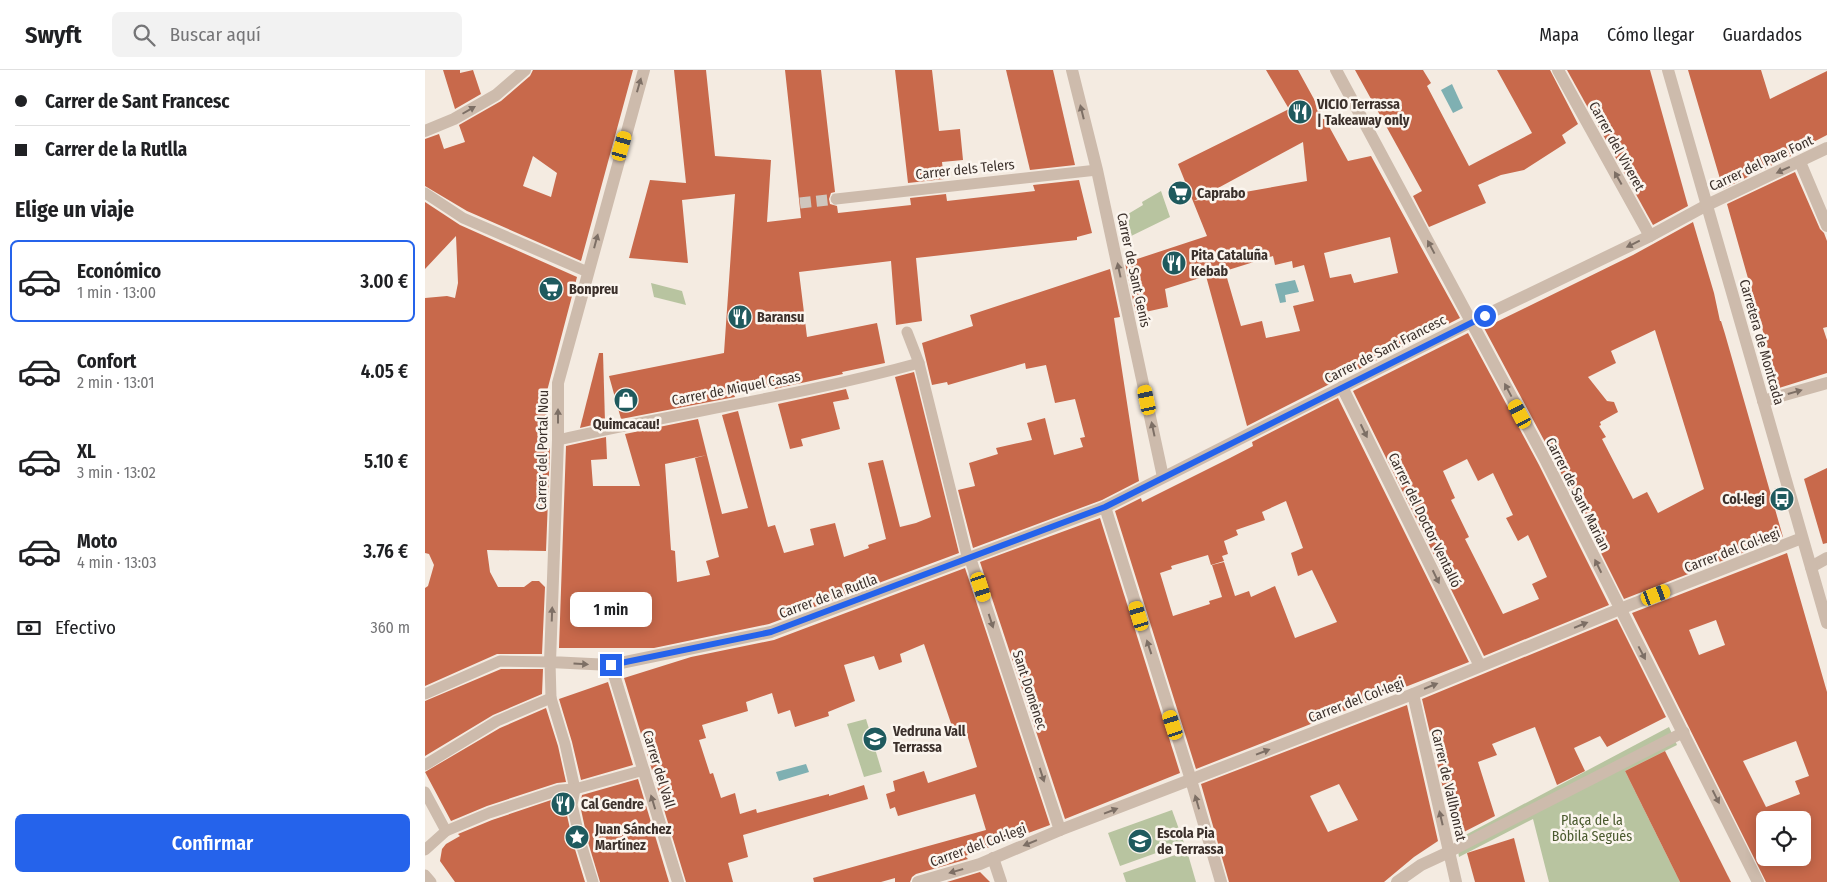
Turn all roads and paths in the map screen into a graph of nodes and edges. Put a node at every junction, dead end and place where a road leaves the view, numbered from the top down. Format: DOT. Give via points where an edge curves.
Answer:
graph roads {
  1 [pos="525,70"];
  2 [pos="643,70"];
  3 [pos="1072,70"];
  4 [pos="1335,70"];
  5 [pos="1558,70"];
  6 [pos="1668,70"];
  7 [pos="425,131"];
  8 [pos="1827,148"];
  9 [pos="1800,162"];
  10 [pos="1097,170"];
  11 [pos="425,194"];
  12 [pos="836,198"];
  13 [pos="1707,205"];
  14 [pos="1827,226"];
  15 [pos="1650,236"];
  16 [pos="588,271"];
  17 [pos="1471,322"];
  18 [pos="907,332"];
  19 [pos="919,363"];
  20 [pos="1827,383"];
  21 [pos="1342,387"];
  22 [pos="1763,401"];
  23 [pos="558,440"];
  24 [pos="1163,477"];
  25 [pos="1105,507"];
  26 [pos="1802,538"];
  27 [pos="970,558"];
  28 [pos="1827,558"];
  29 [pos="1811,567"];
  30 [pos="1619,609"];
  31 [pos="1827,622"];
  32 [pos="550,662"];
  33 [pos="611,665"];
  34 [pos="1480,666"];
  35 [pos="425,694"];
  36 [pos="1413,694"];
  37 [pos="551,698"];
  38 [pos="1683,732"];
  39 [pos="425,765"];
  40 [pos="644,770"];
  41 [pos="1191,780"];
  42 [pos="575,789"];
  43 [pos="425,792"];
  44 [pos="1063,829"];
  45 [pos="446,831"];
  46 [pos="425,850"];
  47 [pos="1449,852"];
  48 [pos="993,858"];
  49 [pos="425,875"];
  50 [pos="431,882"];
  51 [pos="593,882"];
  52 [pos="678,882"];
  53 [pos="918,882"];
  54 [pos="1001,882"];
  55 [pos="1221,882"];
  56 [pos="1397,882"];
  57 [pos="1456,882"];
  58 [pos="1758,882"];
  7 -- 1 [label="street, one-way" via="496,95"];
  16 -- 2 [label="street, Carrer del Portal Nou, one-way"];
  10 -- 3 [label="street, Carrer de Sant Genís, one-way"];
  17 -- 4 [label="street, Carrer de Sant Marian, one-way"];
  15 -- 5 [label="street, Carrer del Viveret, one-way"];
  6 -- 13 [label="street, Carretera de Montcada"];
  8 -- 9 [label="street, Carrer del Pare Font"];
  9 -- 13 [label="street, Carrer del Pare Font, one-way"];
  9 -- 14 [label="street"];
  10 -- 12 [label="street, Carrer dels Telers"];
  24 -- 10 [label="street, Carrer de Sant Genís, one-way"];
  11 -- 16 [label="street" via="463,218"];
  13 -- 15 [label="street, Carrer de Sant Francesc"];
  13 -- 22 [label="street, Carretera de Montcada"];
  15 -- 17 [label="street, Carrer de Sant Francesc, one-way"];
  23 -- 16 [label="street, Carrer del Portal Nou, one-way" via="558,383"];
  17 -- 21 [label="street, Carrer de Sant Francesc"];
  30 -- 17 [label="street, Carrer de Sant Marian, one-way" via="1546,461"];
  18 -- 19 [label="street"];
  19 -- 23 [label="street, Carrer de Miquel Casas" via="828,386"];
  19 -- 27 [label="street"];
  22 -- 20 [label="street, one-way"];
  21 -- 24 [label="street, Carrer de Sant Francesc"];
  21 -- 34 [label="street, Carrer del Doctor Ventalló, one-way"];
  22 -- 26 [label="street, Carretera de Montcada"];
  32 -- 23 [label="street, Carrer del Portal Nou, one-way"];
  24 -- 25 [label="street, Carrer de Sant Francesc"];
  25 -- 27 [label="street, Carrer de la Rutlla"];
  41 -- 25 [label="street, one-way"];
  26 -- 29 [label="street, Carretera de Montcada"];
  26 -- 30 [label="street, Carrer del Col·legi"];
  27 -- 33 [label="street, Carrer de la Rutlla" via="771,632"];
  27 -- 44 [label="street, Sant Domènec, one-way"];
  28 -- 29 [label="street"];
  29 -- 31 [label="street, Carretera de Montcada"];
  34 -- 30 [label="street, Carrer del Col·legi, one-way"];
  30 -- 38 [label="street, Carrer de Sant Marian, one-way"];
  32 -- 33 [label="street, Carrer de la Rutlla, one-way"];
  32 -- 35 [label="street" via="500,661"];
  32 -- 37 [label="street"];
  33 -- 40 [label="street, Carrer del Vall"];
  36 -- 34 [label="street, Carrer del Col·legi, one-way"];
  41 -- 36 [label="street, Carrer del Col·legi, one-way"];
  47 -- 36 [label="street, Carrer de Vallhonrat, one-way"];
  37 -- 39 [label="street" via="497,721"];
  37 -- 42 [label="street"];
  38 -- 47 [label="street"];
  38 -- 58 [label="street, Carrer de Sant Marian, one-way"];
  40 -- 42 [label="street"];
  52 -- 40 [label="street, Carrer del Vall, one-way"];
  44 -- 41 [label="street, Carrer del Col·legi, one-way"];
  55 -- 41 [label="street, one-way"];
  42 -- 45 [label="street" via="559,790"];
  42 -- 51 [label="street" via="572,805"];
  43 -- 45 [label="street"];
  44 -- 48 [label="street, Carrer del Col·legi, one-way"];
  45 -- 46 [label="street"];
  47 -- 56 [label="street" via="1421,865"];
  47 -- 57 [label="street, Carrer de Vallhonrat"];
  48 -- 53 [label="street, Carrer del Col·legi, one-way"];
  48 -- 54 [label="street"];
  49 -- 50 [label="street"];
}
